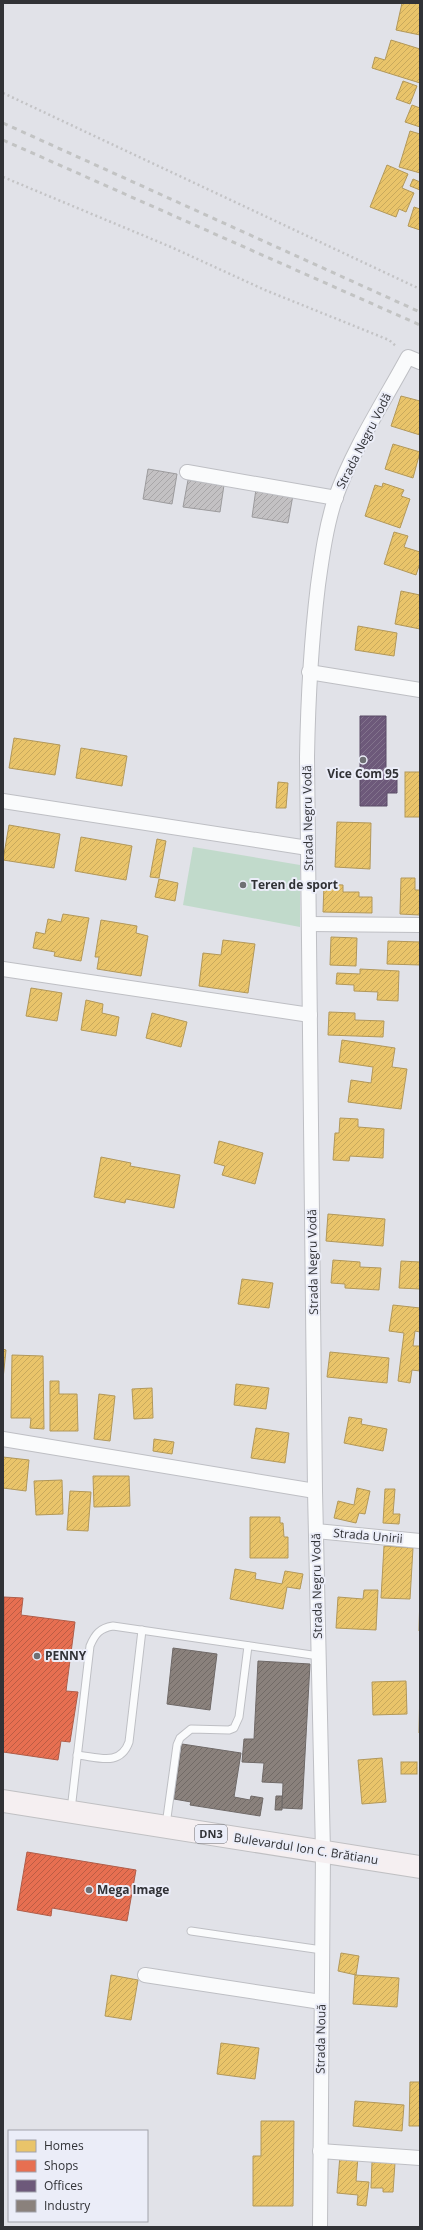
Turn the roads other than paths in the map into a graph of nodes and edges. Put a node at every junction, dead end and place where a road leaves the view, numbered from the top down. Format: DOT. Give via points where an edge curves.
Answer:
graph roads {
  1 [pos="414,359"];
  2 [pos="187,472"];
  3 [pos="336,498"];
  4 [pos="309,672"];
  5 [pos="420,690"];
  6 [pos="3,801"];
  7 [pos="308,848"];
  8 [pos="309,924"];
  9 [pos="420,925"];
  10 [pos="3,969"];
  11 [pos="310,1015"];
  12 [pos="3,1439"];
  13 [pos="315,1491"];
  14 [pos="316,1531"];
  15 [pos="420,1540"];
  16 [pos="142,1630"];
  17 [pos="248,1646"];
  18 [pos="318,1656"];
  19 [pos="77,1755"];
  20 [pos="3,1801"];
  21 [pos="71,1812"];
  22 [pos="166,1827"];
  23 [pos="323,1852"];
  24 [pos="420,1867"];
  25 [pos="191,1931"];
  26 [pos="322,1950"];
  27 [pos="145,1975"];
  28 [pos="321,2002"];
  29 [pos="320,2151"];
  30 [pos="420,2158"];
  31 [pos="320,2227"];
  1 -- 3 [label="street, Strada Negru Vodă" via="358,449"];
  2 -- 3 [label="street"];
  3 -- 4 [label="street, Strada Negru Vodă" via="326,533 320,570"];
  4 -- 5 [label="street"];
  4 -- 7 [label="street, Strada Negru Vodă"];
  6 -- 7 [label="street"];
  7 -- 8 [label="street, Strada Negru Vodă"];
  8 -- 9 [label="street"];
  8 -- 11 [label="street, Strada Negru Vodă"];
  10 -- 11 [label="street"];
  11 -- 13 [label="street, Strada Negru Vodă"];
  12 -- 13 [label="street"];
  13 -- 14 [label="street, Strada Negru Vodă"];
  14 -- 15 [label="street, Strada Unirii"];
  14 -- 18 [label="street, Strada Negru Vodă"];
  16 -- 17 [label="lane"];
  16 -- 19 [label="lane" via="113,1626 103,1628 94,1636 90,1646"];
  16 -- 19 [label="lane" via="126,1751 120,1757 113,1758"];
  17 -- 18 [label="lane"];
  17 -- 22 [label="lane" via="239,1717 234,1728 191,1729 180,1738"];
  18 -- 23 [label="street, Strada Negru Vodă"];
  19 -- 21 [label="lane"];
  20 -- 21 [label="main road, Bulevardul Ion C. Brătianu / DN3"];
  21 -- 22 [label="main road, Bulevardul Ion C. Brătianu / DN3"];
  22 -- 23 [label="main road, Bulevardul Ion C. Brătianu / DN3"];
  23 -- 24 [label="main road, Bulevardul Ion C. Brătianu / DN3"];
  23 -- 26 [label="street, Strada Nouă"];
  25 -- 26 [label="lane"];
  26 -- 28 [label="street, Strada Nouă"];
  27 -- 28 [label="street"];
  28 -- 29 [label="street, Strada Nouă"];
  29 -- 30 [label="street"];
  29 -- 31 [label="street, Strada Nouă"];
}
